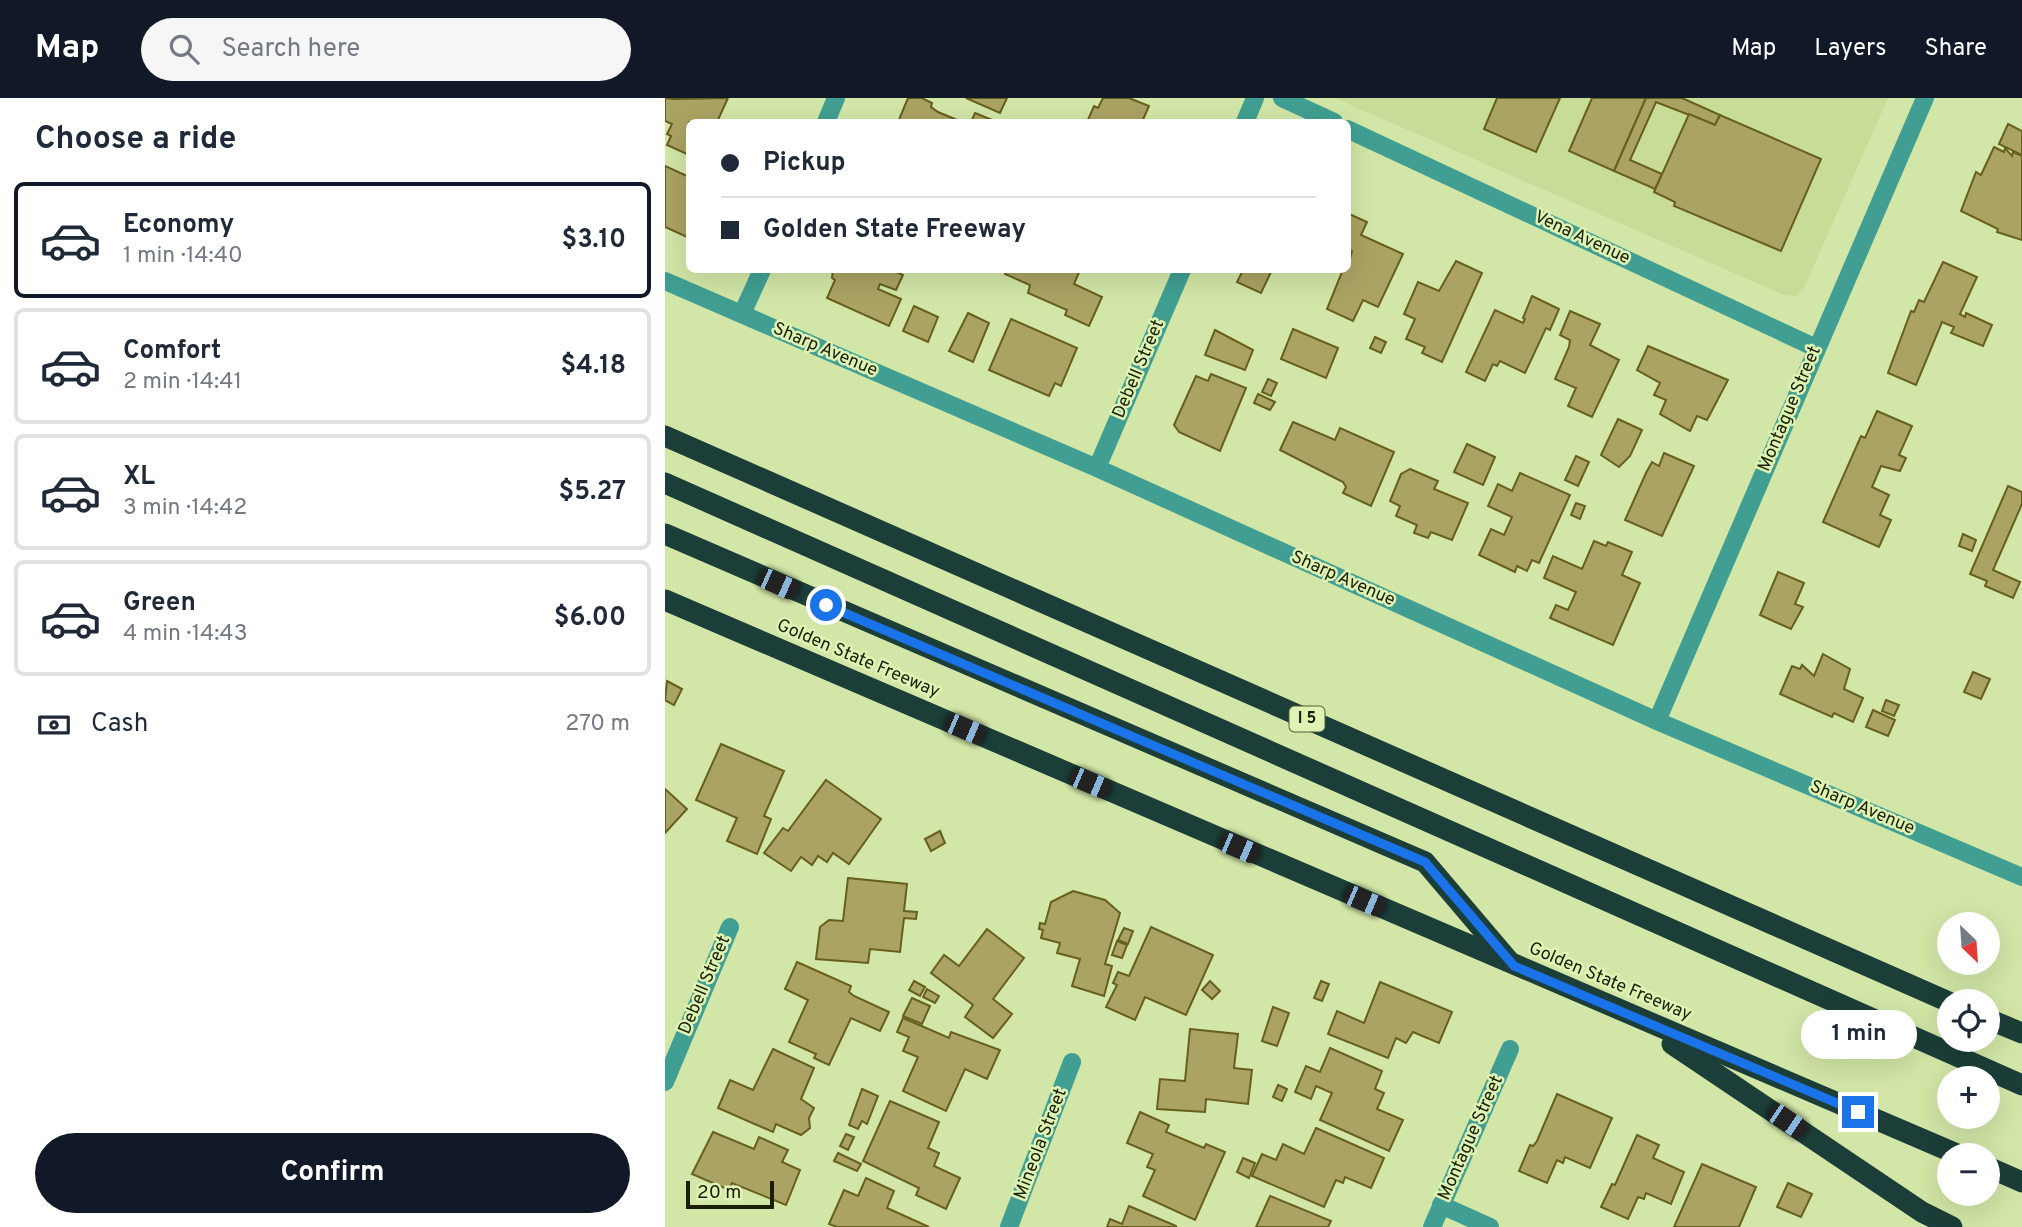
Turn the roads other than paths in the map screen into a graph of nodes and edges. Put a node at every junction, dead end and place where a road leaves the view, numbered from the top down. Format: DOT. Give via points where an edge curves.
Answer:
graph roads {
  1 [pos="837,98"];
  2 [pos="1255,98"];
  3 [pos="1282,98"];
  4 [pos="1925,98"];
  5 [pos="827,119"];
  6 [pos="1246,119"];
  7 [pos="1328,119"];
  8 [pos="1351,131"];
  9 [pos="761,273"];
  10 [pos="1181,273"];
  11 [pos="665,281"];
  12 [pos="742,314"];
  13 [pos="1816,348"];
  14 [pos="665,436"];
  15 [pos="1097,468"];
  16 [pos="665,483"];
  17 [pos="665,534"];
  18 [pos="665,600"];
  19 [pos="1657,721"];
  20 [pos="2022,877"];
  21 [pos="730,927"];
  22 [pos="1514,966"];
  23 [pos="1937,997"];
  24 [pos="1630,1015"];
  25 [pos="2000,1024"];
  26 [pos="2022,1034"];
  27 [pos="1510,1049"];
  28 [pos="1072,1062"];
  29 [pos="665,1082"];
  30 [pos="2022,1085"];
  31 [pos="1937,1146"];
  32 [pos="2000,1172"];
  33 [pos="2022,1182"];
  34 [pos="1441,1205"];
  35 [pos="1009,1227"];
  36 [pos="1432,1227"];
  37 [pos="1490,1227"];
  38 [pos="1952,1227"];
  1 -- 5 [label="street"];
  2 -- 6 [label="street"];
  3 -- 7 [label="street"];
  4 -- 13 [label="street, Montague Street"];
  8 -- 13 [label="street, Vena Avenue"];
  9 -- 12 [label="street"];
  10 -- 15 [label="street, Debell Street"];
  11 -- 12 [label="street, Sharp Avenue"];
  12 -- 15 [label="street, Sharp Avenue"];
  13 -- 19 [label="street, Montague Street"];
  14 -- 23 [label="highway, I 5"];
  15 -- 19 [label="street, Sharp Avenue"];
  16 -- 30 [label="highway"];
  17 -- 22 [label="highway" via="1425,862"];
  18 -- 22 [label="highway, Golden State Freeway"];
  19 -- 20 [label="street, Sharp Avenue"];
  21 -- 29 [label="street, Debell Street"];
  22 -- 24 [label="highway, Golden State Freeway"];
  24 -- 31 [label="highway, Golden State Freeway"];
  24 -- 38 [label="highway" via="1922,1212"];
  25 -- 26 [label="highway"];
  27 -- 34 [label="street, Montague Street"];
  28 -- 35 [label="street, Mineola Street"];
  32 -- 33 [label="highway"];
  34 -- 36 [label="street, Montague Street"];
  34 -- 37 [label="street"];
}
